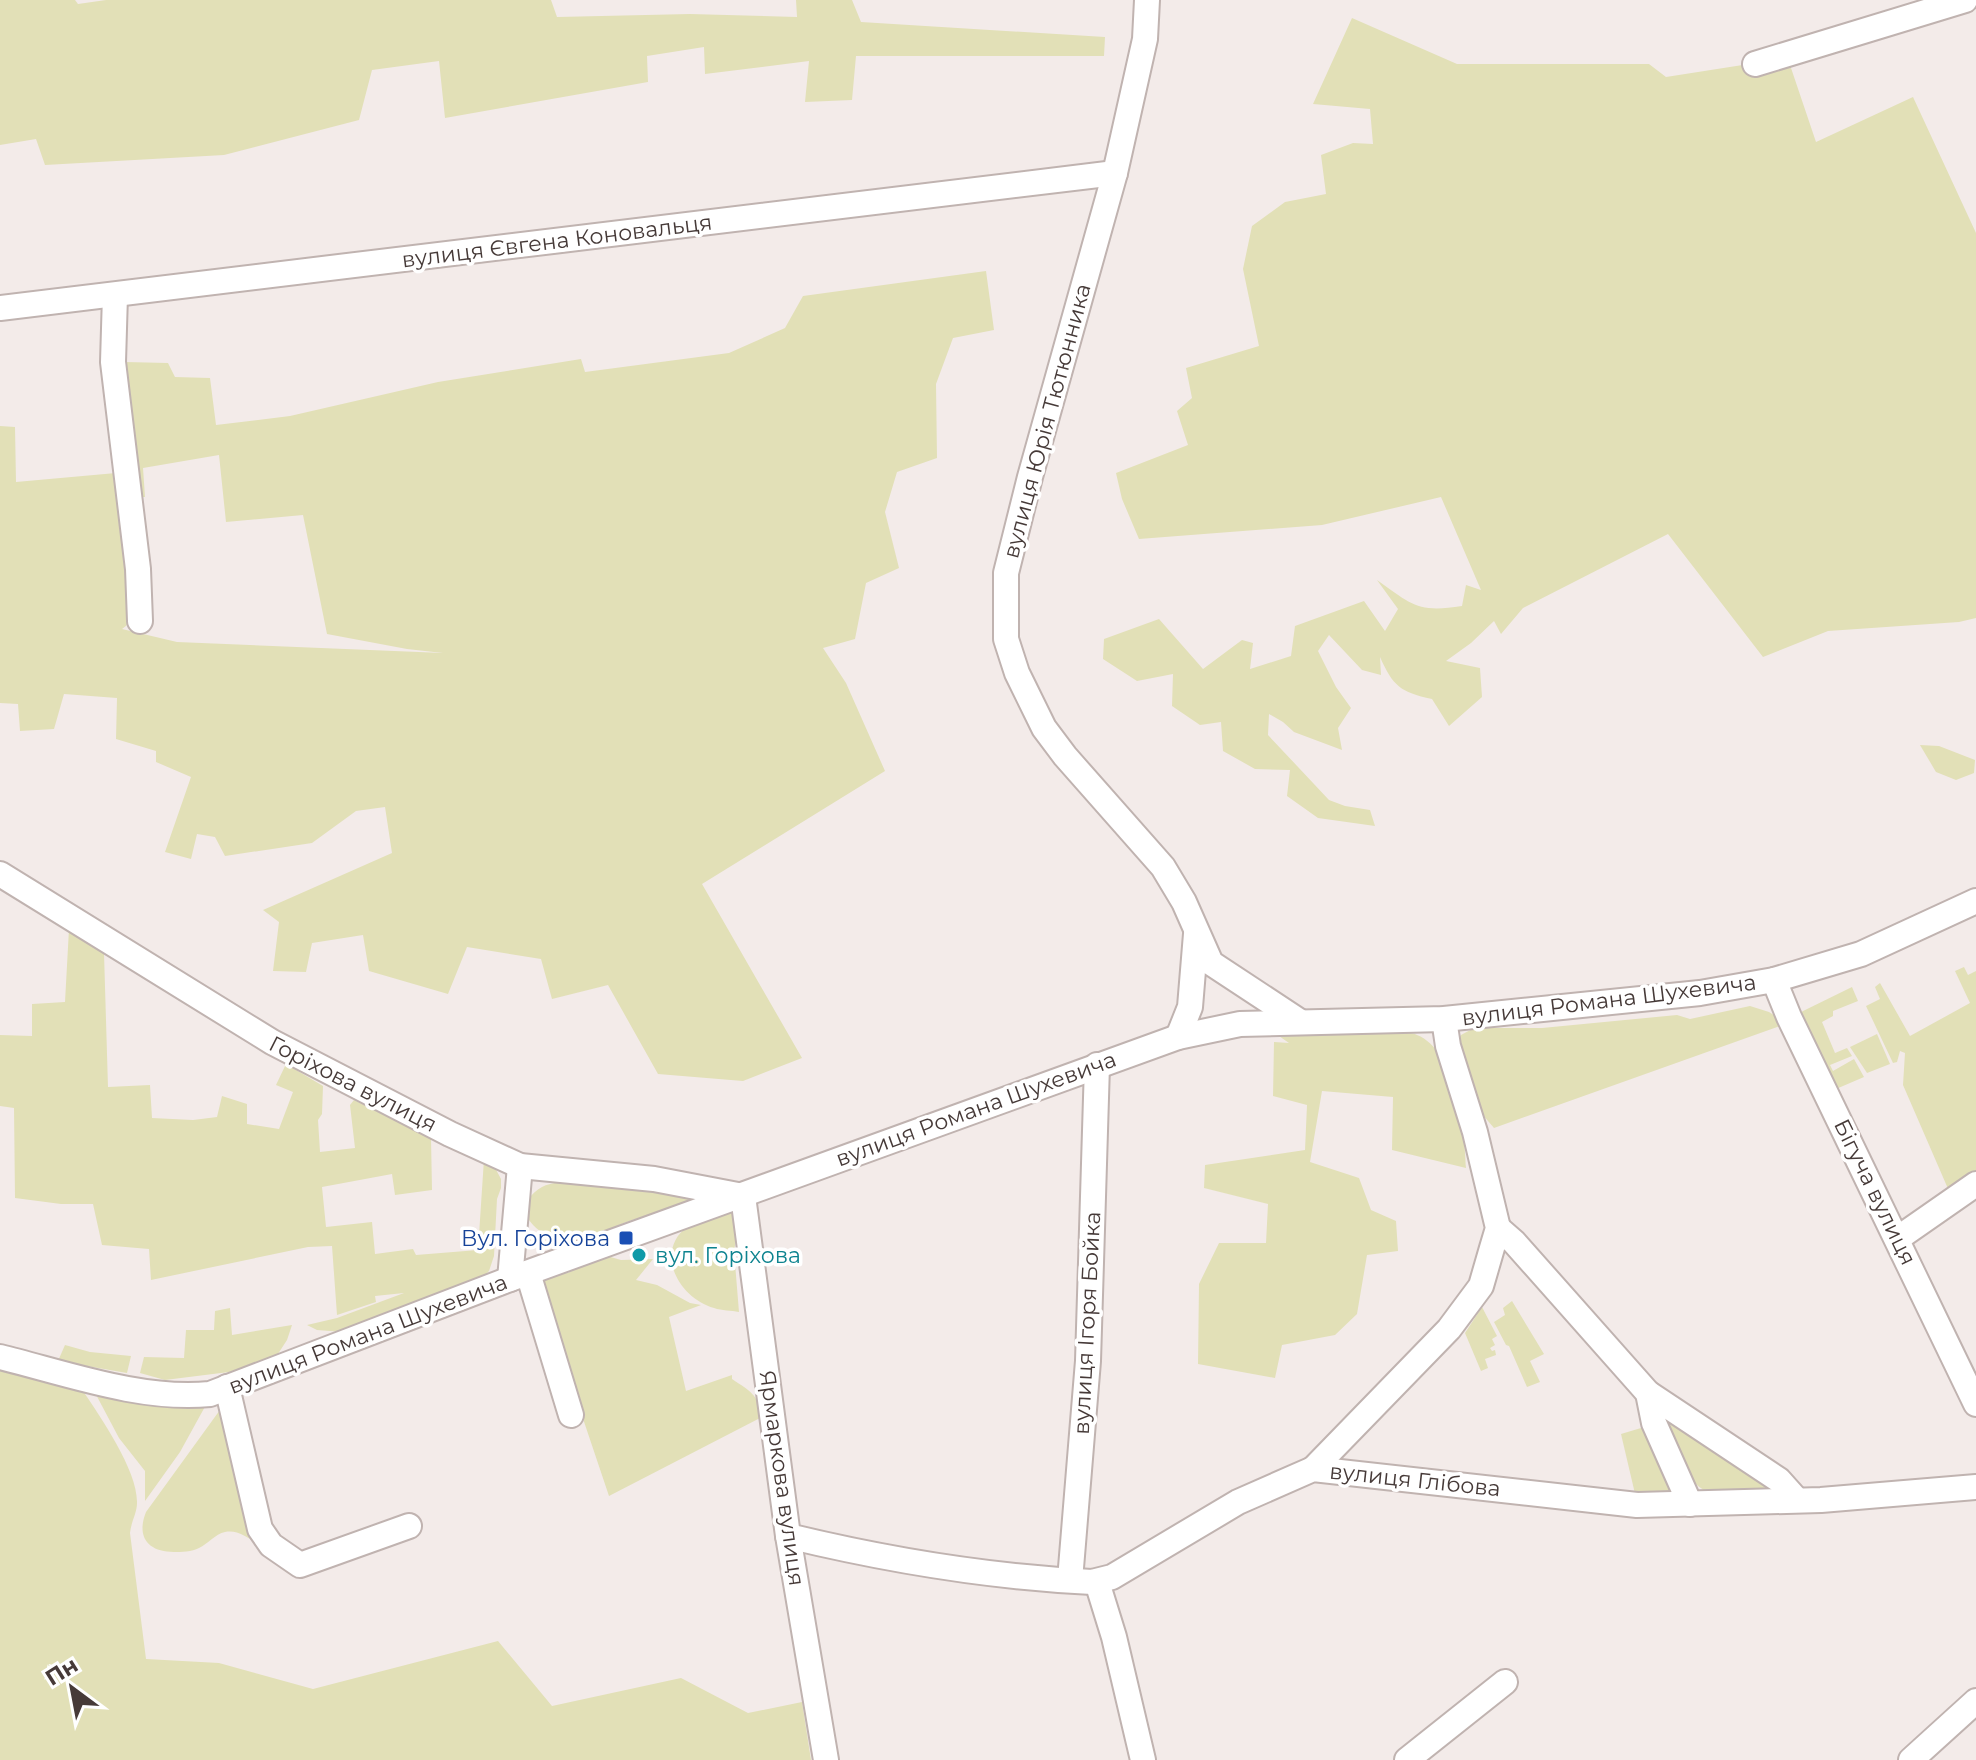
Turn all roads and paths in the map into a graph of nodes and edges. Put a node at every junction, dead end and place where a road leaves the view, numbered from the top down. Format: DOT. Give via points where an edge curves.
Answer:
graph roads {
  1 [pos="1147,0"];
  2 [pos="1965,0"];
  3 [pos="1755,64"];
  4 [pos="1115,173"];
  5 [pos="115,295"];
  6 [pos="0,308"];
  7 [pos="140,621"];
  8 [pos="0,874"];
  9 [pos="1976,901"];
  10 [pos="1196,934"];
  11 [pos="1774,980"];
  12 [pos="1444,1019"];
  13 [pos="1299,1021"];
  14 [pos="1178,1037"];
  15 [pos="1097,1065"];
  16 [pos="520,1166"];
  17 [pos="1976,1184"];
  18 [pos="743,1196"];
  19 [pos="1498,1228"];
  20 [pos="1897,1239"];
  21 [pos="519,1276"];
  22 [pos="0,1357"];
  23 [pos="227,1387"];
  24 [pos="1648,1393"];
  25 [pos="1976,1404"];
  26 [pos="571,1415"];
  27 [pos="1313,1469"];
  28 [pos="1976,1487"];
  29 [pos="1796,1499"];
  30 [pos="1690,1504"];
  31 [pos="409,1526"];
  32 [pos="788,1536"];
  33 [pos="1070,1580"];
  34 [pos="1097,1582"];
  35 [pos="1505,1682"];
  36 [pos="1976,1701"];
  37 [pos="826,1760"];
  38 [pos="1143,1760"];
  39 [pos="1407,1760"];
  40 [pos="1911,1760"];
  1 -- 4 [label="street, вулиця Юрія Тютюнника" via="1145,39"];
  2 -- 3 [label="street"];
  4 -- 5 [label="street, вулиця Євгена Коновальця"];
  4 -- 10 [label="street, вулиця Юрія Тютюнника" via="1006,573 1006,639 1044,728 1163,867"];
  5 -- 6 [label="street, вулиця Євгена Коновальця"];
  5 -- 7 [label="street" via="113,362"];
  8 -- 16 [label="street, Горіхова вулиця" via="272,1042"];
  9 -- 11 [label="street, вулиця Романа Шухевича" via="1861,954"];
  10 -- 13 [label="street, вулиця Юрія Тютюнника" via="1218,970"];
  10 -- 14 [label="street, вулиця Юрія Тютюнника" via="1190,1007"];
  11 -- 12 [label="street, вулиця Романа Шухевича" via="1700,993"];
  11 -- 20 [label="street, Бігуча вулиця"];
  12 -- 13 [label="street, вулиця Романа Шухевича"];
  12 -- 19 [label="street"];
  13 -- 14 [label="street, вулиця Романа Шухевича" via="1240,1024"];
  14 -- 15 [label="street, вулиця Романа Шухевича"];
  15 -- 18 [label="street, вулиця Романа Шухевича"];
  15 -- 33 [label="street, вулиця Ігоря Бойка" via="1088,1361"];
  16 -- 18 [label="street, Горіхова вулиця" via="654,1179"];
  16 -- 21 [label="street"];
  17 -- 20 [label="street"];
  18 -- 21 [label="street, вулиця Романа Шухевича"];
  18 -- 32 [label="street, Ярмаркова вулиця"];
  19 -- 24 [label="street"];
  19 -- 27 [label="street" via="1481,1286 1470,1304"];
  20 -- 25 [label="street, Бігуча вулиця"];
  21 -- 23 [label="street, вулиця Романа Шухевича"];
  21 -- 26 [label="street"];
  22 -- 23 [label="street, вулиця Романа Шухевича" via="125,1388 193,1396"];
  23 -- 31 [label="street" via="260,1529 271,1545 300,1565"];
  24 -- 29 [label="street" via="1779,1480"];
  24 -- 30 [label="street" via="1654,1423"];
  27 -- 30 [label="street, вулиця Глібова" via="1637,1505"];
  27 -- 34 [label="street, вулиця Глібова" via="1238,1502"];
  28 -- 29 [label="street, вулиця Глібова"];
  29 -- 30 [label="street, вулиця Глібова"];
  32 -- 33 [label="street" via="963,1569"];
  32 -- 37 [label="street, Ярмаркова вулиця"];
  33 -- 34 [label="street"];
  34 -- 38 [label="street"];
  35 -- 39 [label="street"];
  36 -- 40 [label="street"];
}
